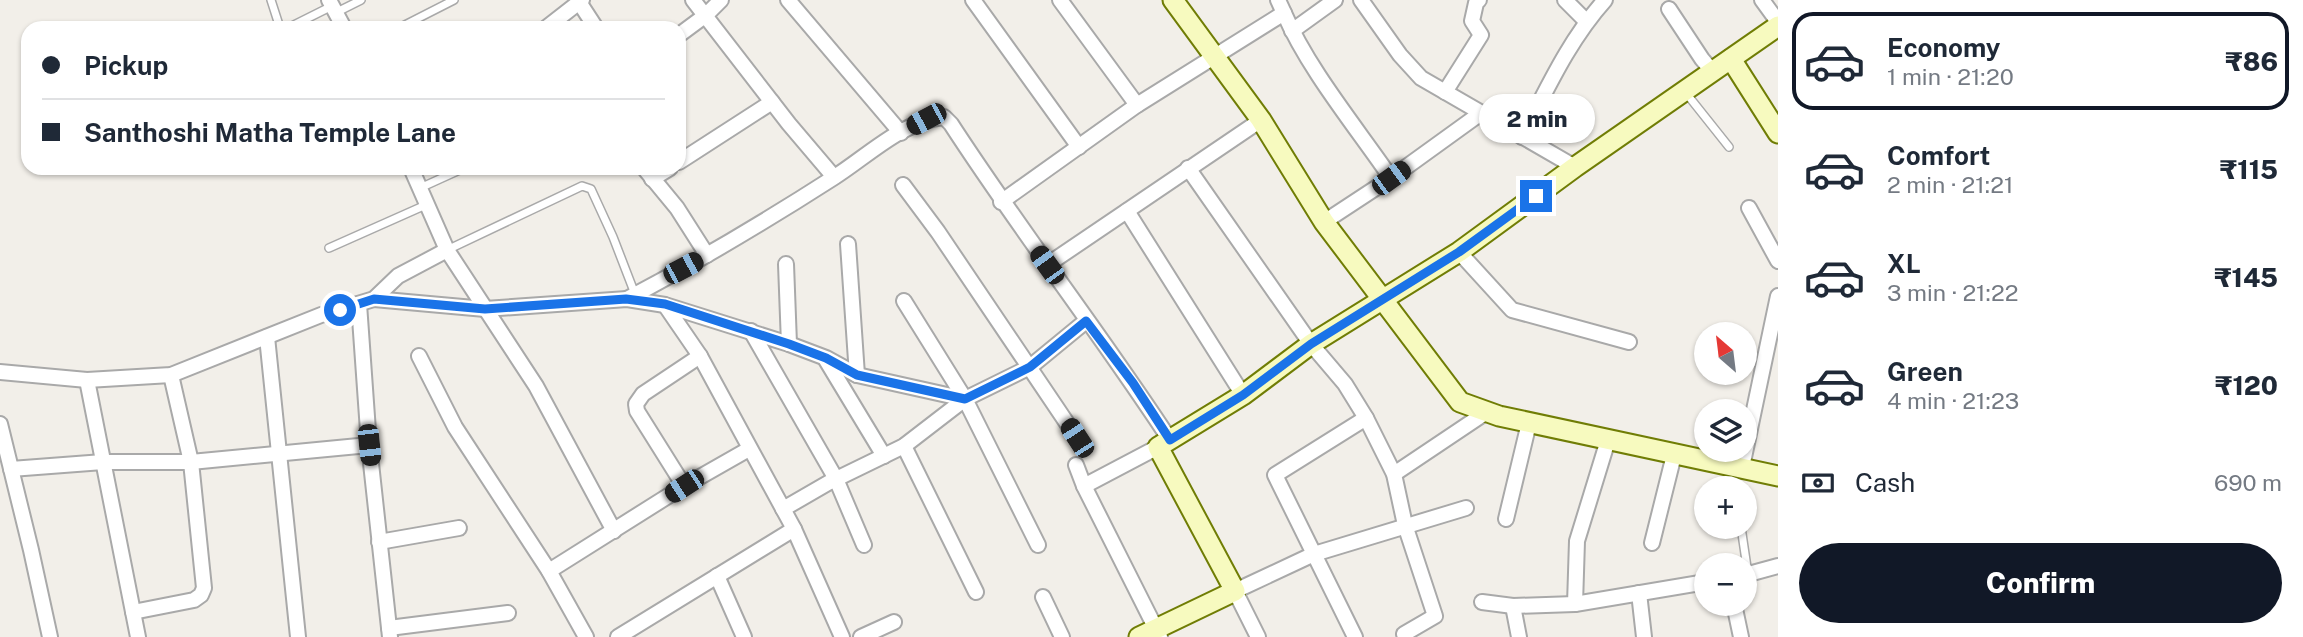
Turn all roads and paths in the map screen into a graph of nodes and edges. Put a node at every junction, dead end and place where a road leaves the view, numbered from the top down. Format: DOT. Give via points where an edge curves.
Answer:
graph roads {
  1 [pos="271,0"];
  2 [pos="361,0"];
  3 [pos="454,0"];
  4 [pos="693,0"];
  5 [pos="721,0"];
  6 [pos="788,0"];
  7 [pos="973,0"];
  8 [pos="1060,0"];
  9 [pos="1173,0"];
  10 [pos="1335,0"];
  11 [pos="1362,0"];
  12 [pos="1479,0"];
  13 [pos="1565,0"];
  14 [pos="1605,0"];
  15 [pos="1762,0"];
  16 [pos="580,1"];
  17 [pos="1281,6"];
  18 [pos="1669,9"];
  19 [pos="706,15"];
  20 [pos="335,16"];
  21 [pos="278,21"];
  22 [pos="315,21"];
  23 [pos="413,21"];
  24 [pos="555,21"];
  25 [pos="592,21"];
  26 [pos="1586,21"];
  27 [pos="1778,24"];
  28 [pos="686,30"];
  29 [pos="1292,31"];
  30 [pos="1214,57"];
  31 [pos="1731,60"];
  32 [pos="1713,72"];
  33 [pos="1445,92"];
  34 [pos="1684,92"];
  35 [pos="772,102"];
  36 [pos="1137,105"];
  37 [pos="1481,113"];
  38 [pos="1261,120"];
  39 [pos="901,133"];
  40 [pos="1778,133"];
  41 [pos="1522,136"];
  42 [pos="1079,147"];
  43 [pos="1729,147"];
  44 [pos="686,157"];
  45 [pos="1575,167"];
  46 [pos="1188,168"];
  47 [pos="414,175"];
  48 [pos="448,175"];
  49 [pos="649,175"];
  50 [pos="834,177"];
  51 [pos="1391,178"];
  52 [pos="903,185"];
  53 [pos="419,188"];
  54 [pos="1001,202"];
  55 [pos="428,204"];
  56 [pos="1749,208"];
  57 [pos="1127,211"];
  58 [pos="1324,222"];
  59 [pos="848,244"];
  60 [pos="329,248"];
  61 [pos="447,250"];
  62 [pos="1459,252"];
  63 [pos="707,255"];
  64 [pos="1778,261"];
  65 [pos="786,264"];
  66 [pos="1047,265"];
  67 [pos="1778,296"];
  68 [pos="631,297"];
  69 [pos="374,299"];
  70 [pos="904,300"];
  71 [pos="1384,300"];
  72 [pos="359,304"];
  73 [pos="665,304"];
  74 [pos="485,309"];
  75 [pos="1086,321"];
  76 [pos="751,331"];
  77 [pos="267,337"];
  78 [pos="1629,342"];
  79 [pos="789,344"];
  80 [pos="1311,344"];
  81 [pos="419,356"];
  82 [pos="700,356"];
  83 [pos="826,358"];
  84 [pos="1030,367"];
  85 [pos="0,372"];
  86 [pos="171,375"];
  87 [pos="857,375"];
  88 [pos="87,380"];
  89 [pos="1243,395"];
  90 [pos="965,399"];
  91 [pos="1485,413"];
  92 [pos="1366,418"];
  93 [pos="1529,423"];
  94 [pos="0,424"];
  95 [pos="1077,438"];
  96 [pos="1608,440"];
  97 [pos="1164,444"];
  98 [pos="369,445"];
  99 [pos="904,446"];
  100 [pos="749,449"];
  101 [pos="279,453"];
  102 [pos="1674,455"];
  103 [pos="884,456"];
  104 [pos="103,462"];
  105 [pos="191,462"];
  106 [pos="1076,465"];
  107 [pos="1742,467"];
  108 [pos="11,469"];
  109 [pos="1394,474"];
  110 [pos="1778,476"];
  111 [pos="836,480"];
  112 [pos="684,486"];
  113 [pos="1084,486"];
  114 [pos="1465,508"];
  115 [pos="783,509"];
  116 [pos="1506,519"];
  117 [pos="1405,525"];
  118 [pos="459,528"];
  119 [pos="794,529"];
  120 [pos="614,531"];
  121 [pos="379,542"];
  122 [pos="1652,542"];
  123 [pos="864,545"];
  124 [pos="1038,545"];
  125 [pos="1314,554"];
  126 [pos="1778,566"];
  127 [pos="549,572"];
  128 [pos="1757,572"];
  129 [pos="717,576"];
  130 [pos="1694,584"];
  131 [pos="1235,591"];
  132 [pos="976,592"];
  133 [pos="1639,593"];
  134 [pos="1043,597"];
  135 [pos="1482,602"];
  136 [pos="1575,604"];
  137 [pos="1513,606"];
  138 [pos="133,612"];
  139 [pos="508,613"];
  140 [pos="1737,616"];
  141 [pos="894,622"];
  142 [pos="389,632"];
  143 [pos="1152,634"];
  144 [pos="1404,634"];
  145 [pos="50,637"];
  146 [pos="138,637"];
  147 [pos="298,637"];
  148 [pos="586,637"];
  149 [pos="618,637"];
  150 [pos="744,637"];
  151 [pos="842,637"];
  152 [pos="862,637"];
  153 [pos="1062,637"];
  154 [pos="1258,637"];
  155 [pos="1355,637"];
  156 [pos="1519,637"];
  157 [pos="1644,637"];
  158 [pos="1741,637"];
  1 -- 21 [label="lane"];
  2 -- 20 [label="lane"];
  3 -- 23 [label="lane"];
  4 -- 19 [label="street"];
  5 -- 19 [label="street"];
  6 -- 39 [label="street"];
  7 -- 42 [label="street"];
  8 -- 36 [label="street"];
  9 -- 30 [label="street"];
  10 -- 29 [label="street"];
  11 -- 33 [label="street" via="1400,55 1422,78"];
  12 -- 33 [label="street" via="1471,17 1481,35"];
  13 -- 26 [label="street"];
  14 -- 26 [label="street"];
  15 -- 27 [label="street"];
  16 -- 24 [label="street"];
  16 -- 25 [label="street"];
  17 -- 29 [label="street"];
  17 -- 30 [label="street"];
  18 -- 32 [label="street"];
  19 -- 28 [label="street"];
  19 -- 35 [label="street"];
  20 -- 22 [label="lane"];
  26 -- 41 [label="street"];
  27 -- 31 [label="street"];
  29 -- 51 [label="street"];
  30 -- 36 [label="street"];
  30 -- 38 [label="street"];
  31 -- 32 [label="street"];
  31 -- 40 [label="street"];
  32 -- 34 [label="street"];
  33 -- 37 [label="street"];
  34 -- 43 [label="lane"];
  34 -- 45 [label="street"];
  35 -- 44 [label="street"];
  35 -- 50 [label="street"];
  36 -- 42 [label="street"];
  37 -- 41 [label="street"];
  37 -- 51 [label="street"];
  38 -- 46 [label="street"];
  38 -- 58 [label="street"];
  39 -- 50 [label="street"];
  39 -- 54 [label="street" via="926,119 944,117"];
  41 -- 45 [label="street"];
  42 -- 54 [label="street"];
  45 -- 62 [label="street"];
  46 -- 57 [label="street"];
  46 -- 80 [label="street"];
  47 -- 53 [label="street"];
  48 -- 53 [label="lane"];
  49 -- 63 [label="street"];
  50 -- 63 [label="street"];
  51 -- 58 [label="street"];
  52 -- 84 [label="street"];
  53 -- 55 [label="street"];
  54 -- 66 [label="street"];
  55 -- 60 [label="lane"];
  55 -- 61 [label="street"];
  56 -- 64 [label="street"];
  57 -- 66 [label="street"];
  57 -- 89 [label="street"];
  58 -- 71 [label="street"];
  59 -- 87 [label="street"];
  61 -- 68 [label="lane" via="586,187 613,237"];
  61 -- 69 [label="street" via="398,276"];
  61 -- 74 [label="street"];
  62 -- 71 [label="street"];
  62 -- 78 [label="street" via="1511,310"];
  63 -- 68 [label="street"];
  65 -- 79 [label="street"];
  66 -- 75 [label="street"];
  67 -- 107 [label="street"];
  68 -- 73 [label="street"];
  68 -- 74 [label="street"];
  69 -- 72 [label="street"];
  69 -- 74 [label="street"];
  70 -- 90 [label="street"];
  71 -- 80 [label="street"];
  71 -- 91 [label="street" via="1460,402"];
  72 -- 77 [label="street"];
  72 -- 98 [label="street"];
  73 -- 76 [label="street"];
  73 -- 82 [label="street"];
  74 -- 120 [label="street" via="536,386"];
  75 -- 84 [label="street"];
  75 -- 97 [label="street" via="1133,383"];
  76 -- 79 [label="street"];
  76 -- 111 [label="street"];
  77 -- 86 [label="street"];
  77 -- 101 [label="street"];
  79 -- 83 [label="street"];
  80 -- 89 [label="street"];
  80 -- 92 [label="street"];
  81 -- 127 [label="street" via="455,427"];
  82 -- 100 [label="street"];
  82 -- 112 [label="street" via="643,394 636,404"];
  83 -- 87 [label="street"];
  83 -- 103 [label="street"];
  84 -- 90 [label="street"];
  84 -- 95 [label="street"];
  85 -- 88 [label="street"];
  86 -- 88 [label="street"];
  86 -- 105 [label="street"];
  87 -- 90 [label="street"];
  88 -- 104 [label="street"];
  89 -- 97 [label="street"];
  90 -- 99 [label="street"];
  90 -- 124 [label="street"];
  91 -- 93 [label="street"];
  91 -- 109 [label="street"];
  92 -- 109 [label="street"];
  92 -- 125 [label="street" via="1275,475"];
  93 -- 96 [label="street"];
  93 -- 116 [label="street"];
  94 -- 108 [label="street"];
  96 -- 102 [label="street"];
  96 -- 136 [label="street" via="1577,541"];
  97 -- 113 [label="street"];
  97 -- 131 [label="street"];
  98 -- 101 [label="street"];
  98 -- 121 [label="street"];
  99 -- 103 [label="street"];
  99 -- 132 [label="street"];
  100 -- 112 [label="street"];
  100 -- 115 [label="street"];
  101 -- 105 [label="street"];
  101 -- 147 [label="street"];
  102 -- 107 [label="street"];
  102 -- 122 [label="street"];
  103 -- 111 [label="street"];
  104 -- 105 [label="street"];
  104 -- 108 [label="street"];
  104 -- 138 [label="street"];
  105 -- 138 [label="street" via="204,588 194,600"];
  106 -- 113 [label="street"];
  107 -- 110 [label="street"];
  108 -- 145 [label="street"];
  109 -- 117 [label="street"];
  111 -- 115 [label="street"];
  111 -- 123 [label="street"];
  112 -- 120 [label="street"];
  113 -- 143 [label="street"];
  114 -- 117 [label="street"];
  115 -- 119 [label="street"];
  117 -- 125 [label="street"];
  117 -- 144 [label="street" via="1435,616"];
  118 -- 121 [label="street"];
  119 -- 129 [label="street"];
  119 -- 151 [label="street"];
  120 -- 127 [label="street"];
  121 -- 142 [label="street"];
  125 -- 131 [label="street"];
  125 -- 155 [label="street"];
  126 -- 128 [label="street"];
  127 -- 148 [label="street"];
  129 -- 149 [label="street"];
  129 -- 150 [label="street"];
  130 -- 133 [label="street"];
  131 -- 143 [label="street"];
  131 -- 154 [label="street"];
  133 -- 136 [label="street"];
  133 -- 157 [label="street"];
  134 -- 153 [label="street"];
  135 -- 137 [label="street"];
  136 -- 137 [label="street"];
  137 -- 156 [label="street"];
  138 -- 146 [label="street"];
  139 -- 142 [label="street"];
  140 -- 158 [label="street"];
  141 -- 152 [label="street"];
}
